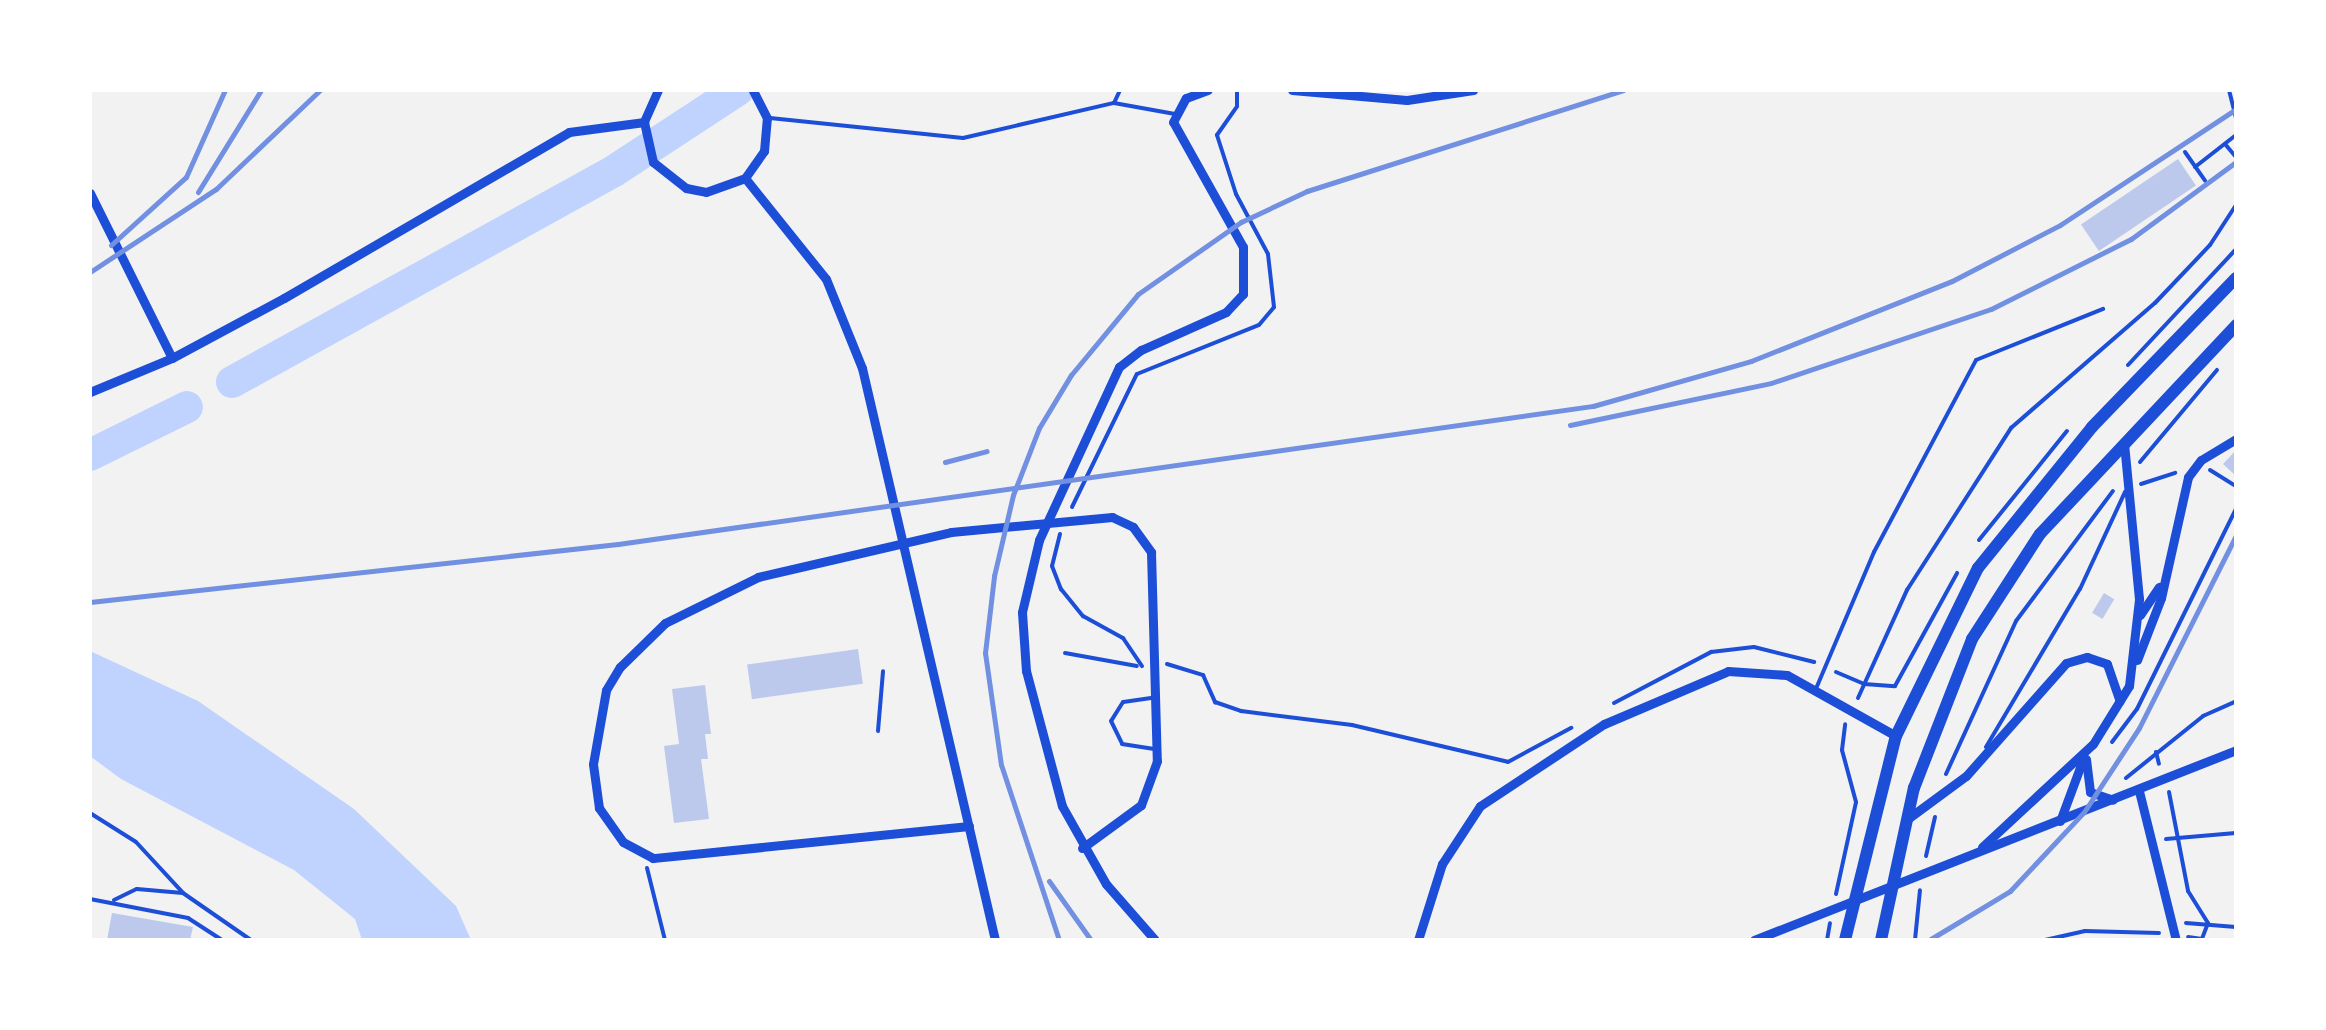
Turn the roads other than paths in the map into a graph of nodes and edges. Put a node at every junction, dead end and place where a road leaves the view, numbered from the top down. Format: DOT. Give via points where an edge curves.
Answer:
graph roads {
  1 [pos="658,90"];
  2 [pos="1120,90"];
  3 [pos="1208,90"];
  4 [pos="1292,90"];
  5 [pos="1473,90"];
  6 [pos="756,94"];
  7 [pos="1114,103"];
  8 [pos="1174,114"];
  9 [pos="767,118"];
  10 [pos="644,127"];
  11 [pos="745,178"];
  12 [pos="90,193"];
  13 [pos="2236,278"];
  14 [pos="2102,309"];
  15 [pos="2236,324"];
  16 [pos="172,358"];
  17 [pos="90,392"];
  18 [pos="2236,439"];
  19 [pos="2124,442"];
  20 [pos="2126,483"];
  21 [pos="2169,562"];
  22 [pos="2135,627"];
  23 [pos="2130,686"];
  24 [pos="1815,692"];
  25 [pos="1159,697"];
  26 [pos="2118,708"];
  27 [pos="1896,736"];
  28 [pos="2090,748"];
  29 [pos="1158,749"];
  30 [pos="2236,750"];
  31 [pos="1976,764"];
  32 [pos="2140,790"];
  33 [pos="2115,800"];
  34 [pos="90,812"];
  35 [pos="1904,822"];
  36 [pos="2060,822"];
  37 [pos="969,826"];
  38 [pos="1082,848"];
  39 [pos="1976,852"];
  40 [pos="183,893"];
  41 [pos="90,899"];
  42 [pos="114,900"];
  43 [pos="2176,933"];
  44 [pos="222,940"];
  45 [pos="252,940"];
  46 [pos="994,940"];
  47 [pos="1154,940"];
  48 [pos="1418,940"];
  49 [pos="1754,940"];
  50 [pos="1845,940"];
  51 [pos="1881,940"];
  1 -- 10 [label="street"];
  2 -- 7 [label="lane"];
  3 -- 8 [label="street" via="1186,98"];
  4 -- 5 [label="street" via="1407,100"];
  6 -- 9 [label="street"];
  7 -- 8 [label="lane"];
  7 -- 9 [label="lane" via="963,138"];
  8 -- 38 [label="street" via="1177,131 1243,247 1247,282 1226,312 1129,358 1039,540 1022,612 1026,671 1048,768"];
  9 -- 11 [label="street" via="764,150"];
  10 -- 11 [label="street" via="653,162 667,178 706,192"];
  10 -- 16 [label="street" via="590,126 549,142"];
  11 -- 37 [label="street" via="826,279 846,322"];
  12 -- 16 [label="street"];
  13 -- 27 [label="main road" via="2092,427 2006,531 1952,614"];
  14 -- 24 [label="lane" via="1976,360 1874,552"];
  15 -- 19 [label="main road"];
  16 -- 17 [label="street"];
  18 -- 21 [label="street" via="2191,471"];
  19 -- 20 [label="street"];
  19 -- 35 [label="main road" via="2040,534 2000,591 1952,680"];
  20 -- 22 [label="street" via="2140,600"];
  20 -- 31 [label="lane" via="2080,589"];
  21 -- 22 [label="street"];
  21 -- 23 [label="street"];
  22 -- 23 [label="street"];
  23 -- 26 [label="street"];
  24 -- 27 [label="street"];
  24 -- 48 [label="street" via="1788,675 1728,671 1604,724 1480,806 1442,864"];
  25 -- 29 [label="street"];
  25 -- 29 [label="lane" via="1123,702 1111,721 1122,744"];
  25 -- 37 [label="street" via="1151,552 1133,526 1100,515 951,532 722,590 638,647 620,667 599,713 593,764 599,808 609,828 644,854 685,859"];
  26 -- 28 [label="street"];
  26 -- 31 [label="street" via="2111,669 2094,658 2072,660"];
  27 -- 50 [label="main road"];
  28 -- 33 [label="street" via="2088,788"];
  28 -- 36 [label="street"];
  28 -- 39 [label="street"];
  29 -- 38 [label="street" via="1141,805"];
  30 -- 32 [label="street"];
  31 -- 35 [label="street"];
  32 -- 33 [label="street"];
  32 -- 43 [label="street"];
  33 -- 36 [label="street"];
  34 -- 40 [label="lane" via="136,842"];
  35 -- 51 [label="main road"];
  36 -- 39 [label="street"];
  37 -- 46 [label="street"];
  38 -- 47 [label="street"];
  39 -- 49 [label="street"];
  40 -- 42 [label="lane" via="137,889"];
  40 -- 45 [label="lane"];
  41 -- 42 [label="lane"];
  42 -- 44 [label="lane" via="188,918"];
}
